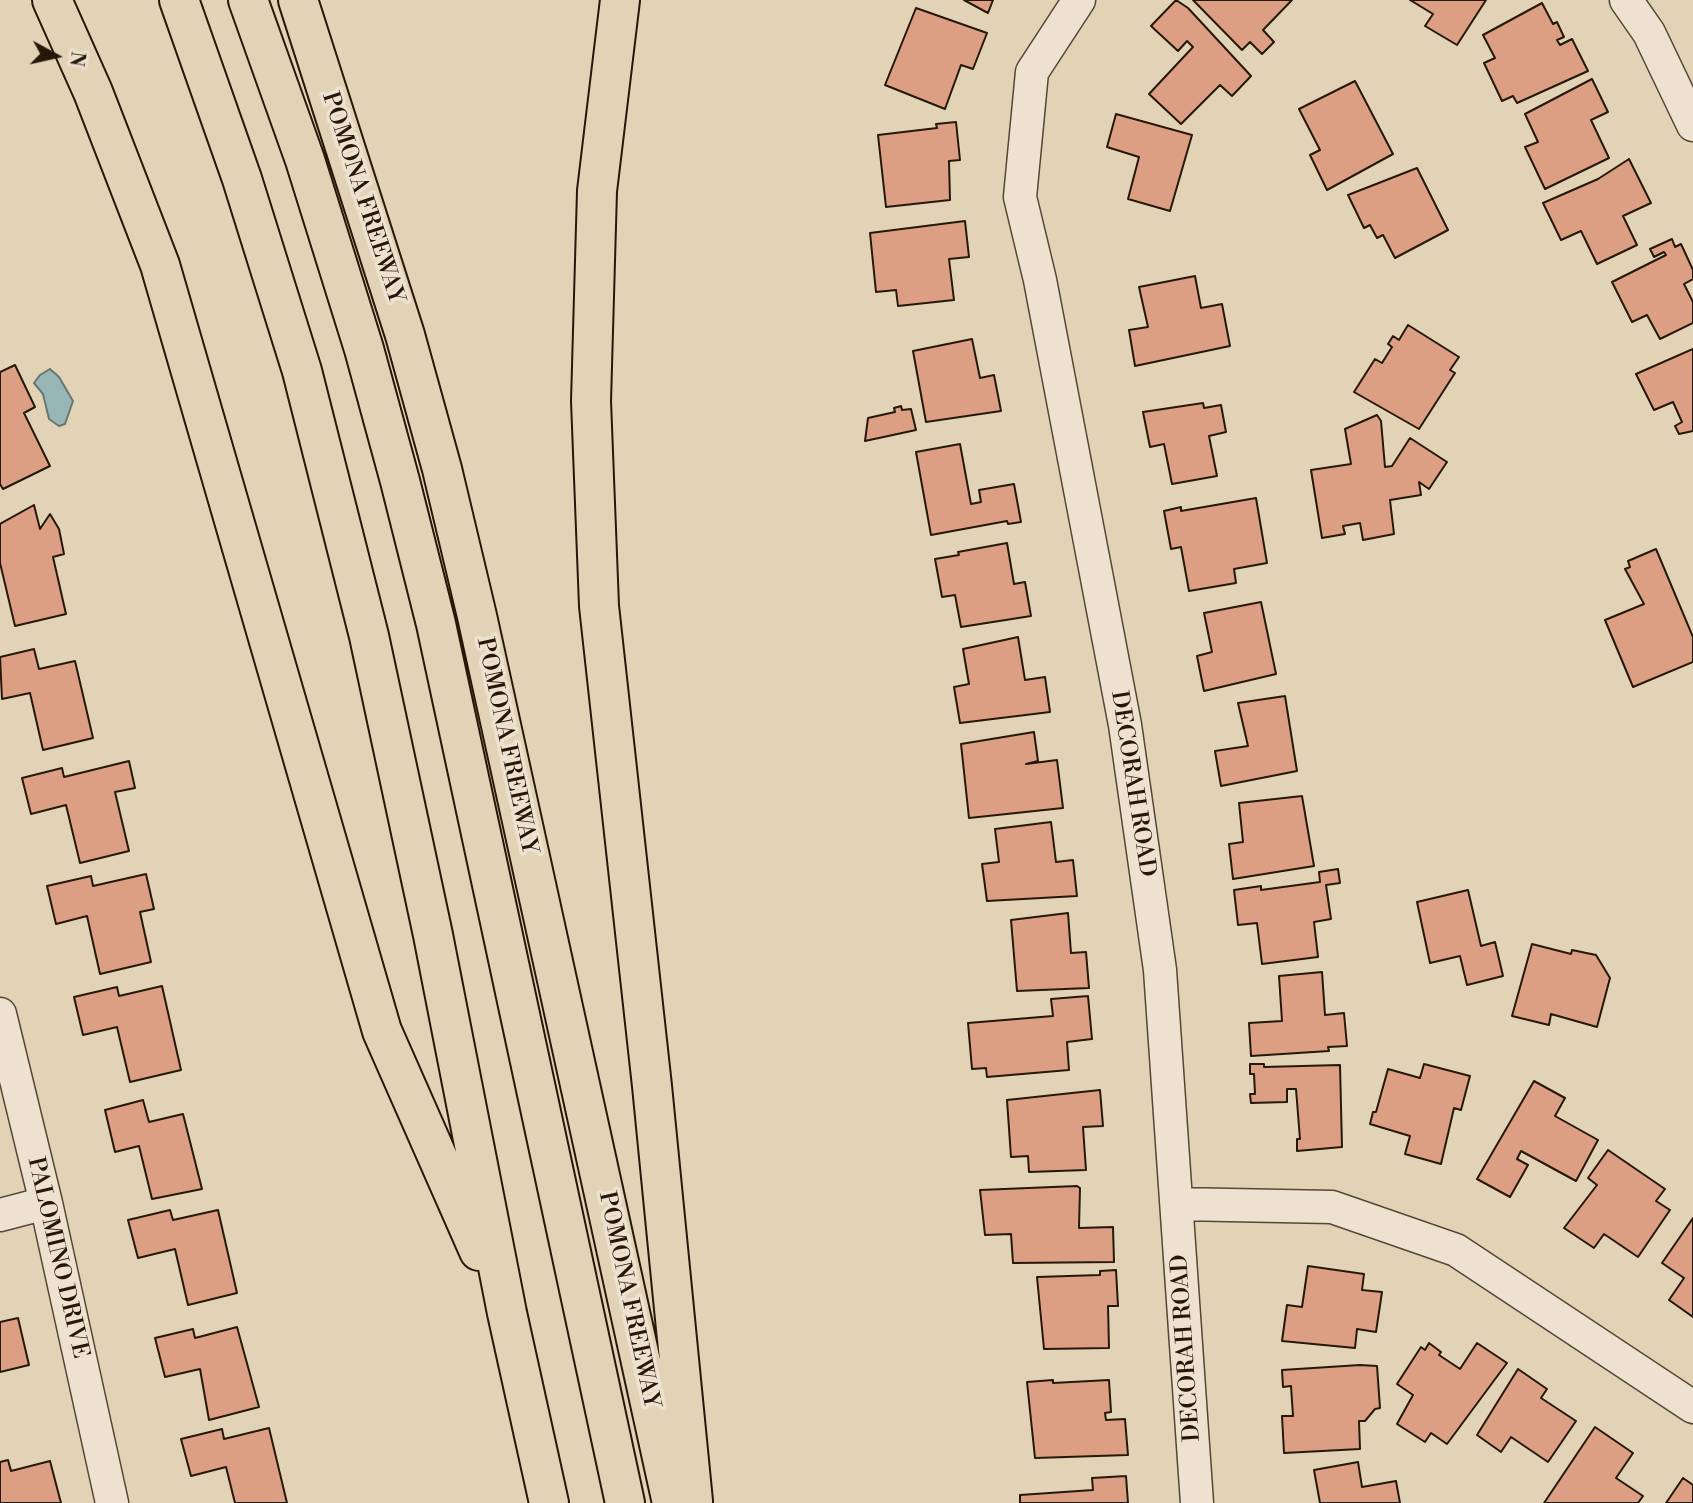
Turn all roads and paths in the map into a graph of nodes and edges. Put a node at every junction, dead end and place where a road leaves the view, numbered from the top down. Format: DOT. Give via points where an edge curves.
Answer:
graph roads {
  1 [pos="52,0"];
  2 [pos="180,0"];
  3 [pos="225,0"];
  4 [pos="248,0"];
  5 [pos="298,0"];
  6 [pos="620,0"];
  7 [pos="1079,0"];
  8 [pos="1626,0"];
  9 [pos="1693,125"];
  10 [pos="0,1014"];
  11 [pos="46,1203"];
  12 [pos="1178,1204"];
  13 [pos="0,1214"];
  14 [pos="507,1313"];
  15 [pos="1693,1407"];
  16 [pos="112,1503"];
  17 [pos="549,1503"];
  18 [pos="599,1503"];
  19 [pos="625,1503"];
  20 [pos="672,1503"];
  21 [pos="694,1503"];
  22 [pos="1197,1503"];
  1 -- 14 [label="highway" via="160,265 382,1031"];
  2 -- 14 [label="highway" via="302,371 343,527 430,921"];
  3 -- 18 [label="highway" via="284,167 378,490"];
  4 -- 19 [label="highway" via="309,173 400,481 439,638"];
  5 -- 20 [label="highway, POMONA FREEWAY" via="405,335 442,469"];
  6 -- 21 [label="highway" via="597,191 591,401 599,606"];
  7 -- 12 [label="street, DECORAH ROAD" via="1032,72 1020,197 1125,725 1160,970"];
  8 -- 9 [label="street" via="1649,33"];
  10 -- 11 [label="street, PALOMINO DRIVE"];
  11 -- 13 [label="street"];
  11 -- 16 [label="street, PALOMINO DRIVE"];
  12 -- 15 [label="street" via="1332,1207 1456,1250"];
  12 -- 22 [label="street, DECORAH ROAD"];
  14 -- 17 [label="highway"];
}
